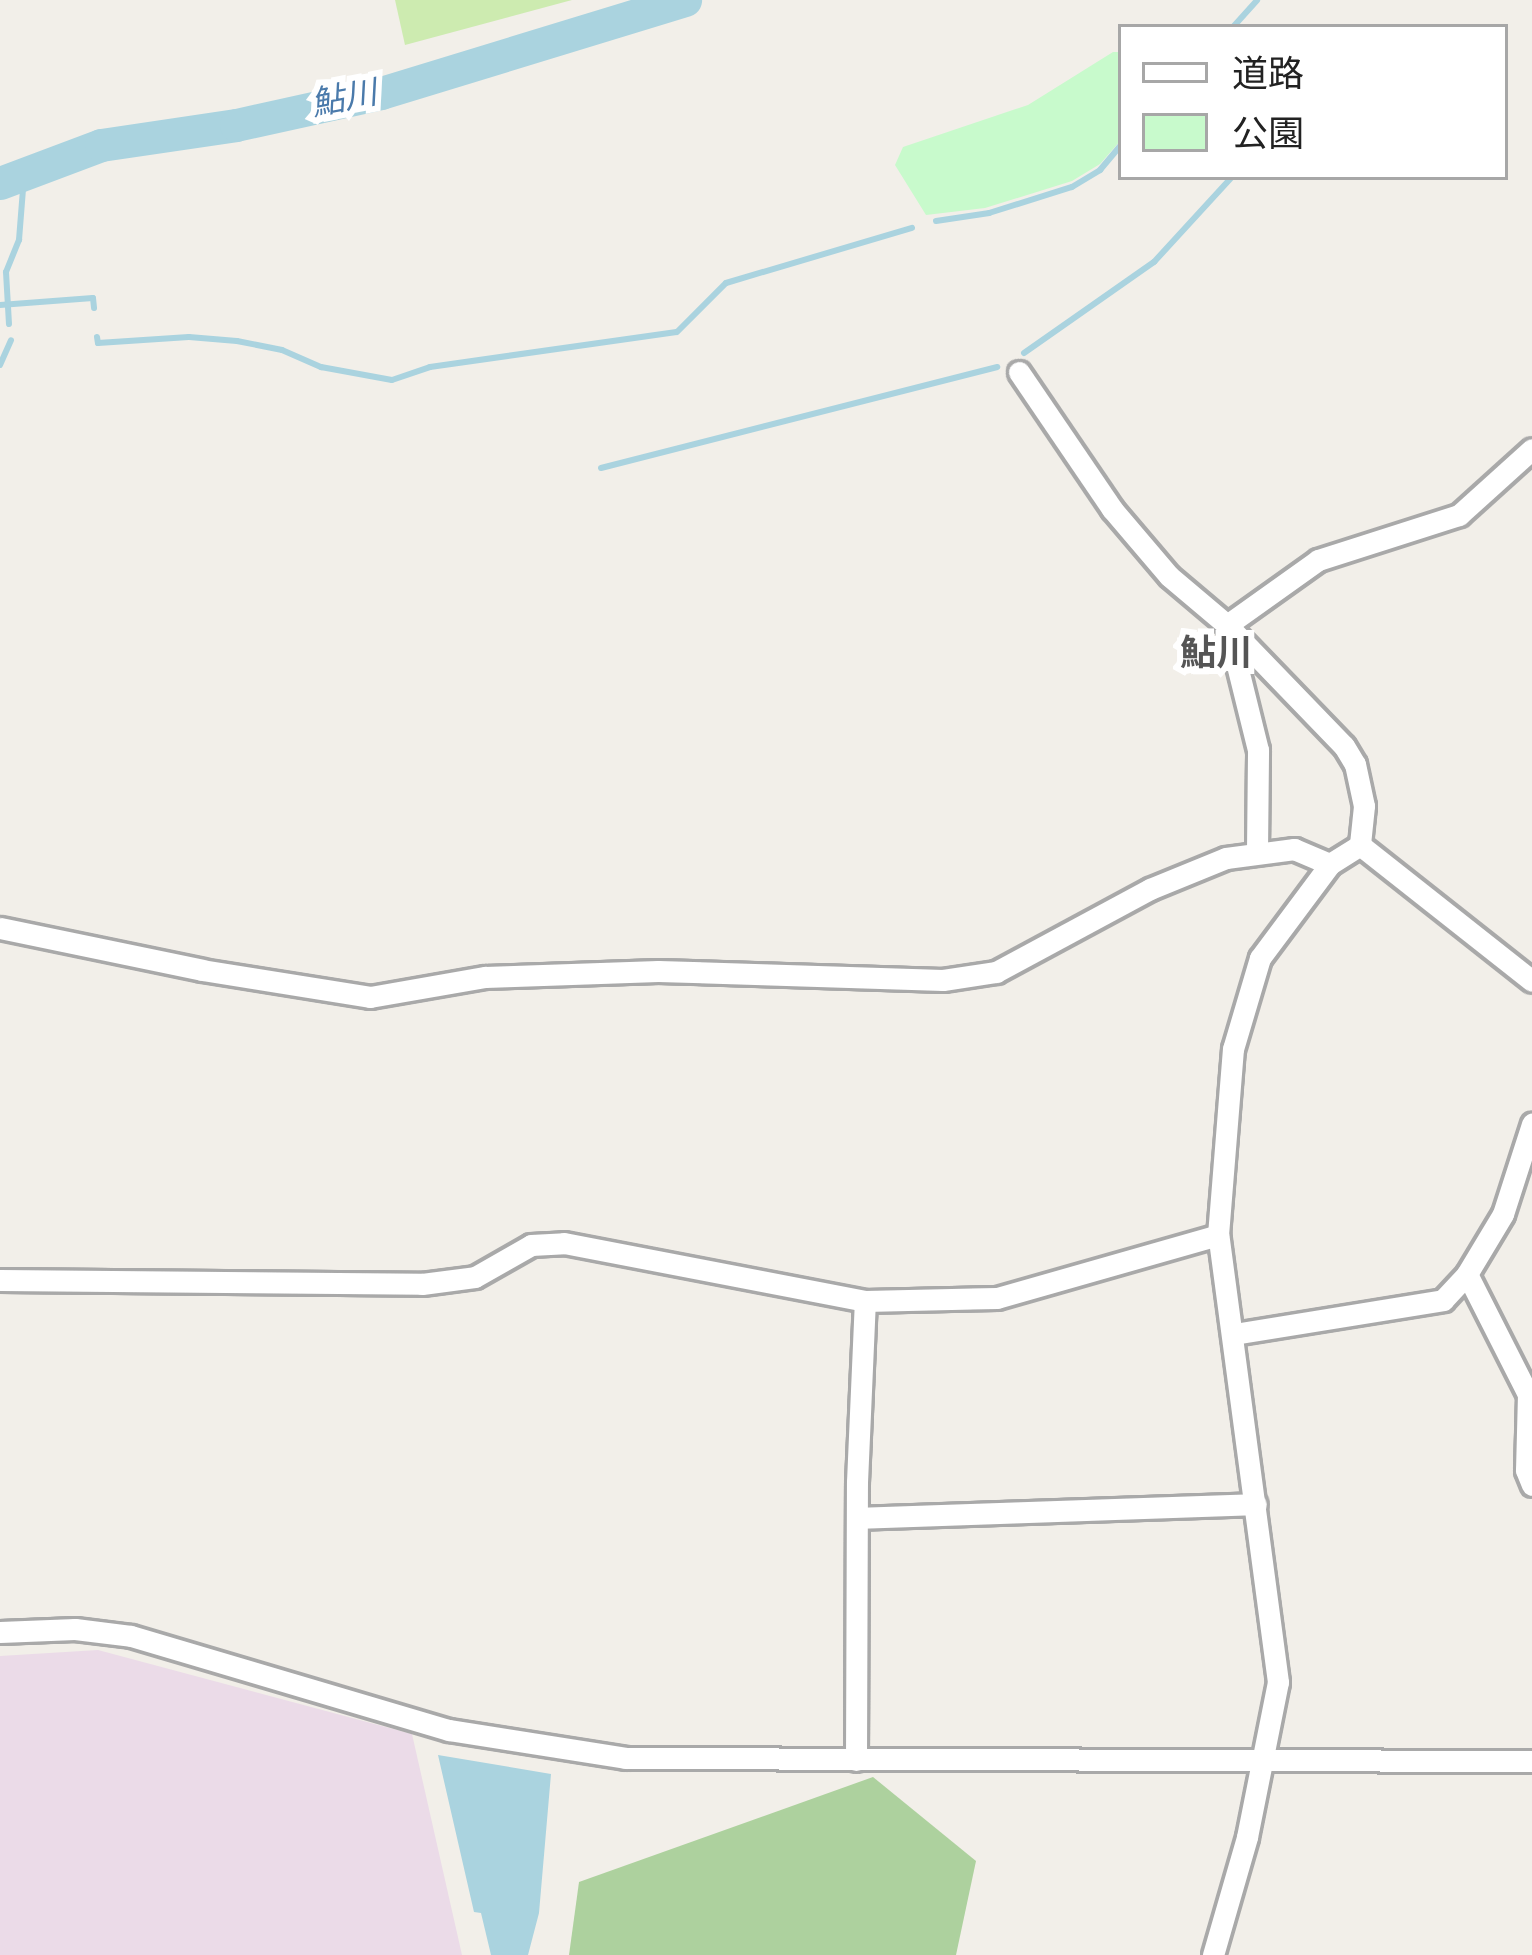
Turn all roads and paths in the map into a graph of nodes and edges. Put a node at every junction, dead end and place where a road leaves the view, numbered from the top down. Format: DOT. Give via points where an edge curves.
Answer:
graph roads {
  1 [pos="1019,372"];
  2 [pos="1532,449"];
  3 [pos="1227,625"];
  4 [pos="1360,845"];
  5 [pos="1257,850"];
  6 [pos="1330,864"];
  7 [pos="0,928"];
  8 [pos="1532,981"];
  9 [pos="1532,1124"];
  10 [pos="1218,1235"];
  11 [pos="1467,1274"];
  12 [pos="0,1280"];
  13 [pos="865,1300"];
  14 [pos="1234,1334"];
  15 [pos="1532,1485"];
  16 [pos="1256,1504"];
  17 [pos="858,1518"];
  18 [pos="0,1632"];
  19 [pos="1266,1759"];
  20 [pos="856,1760"];
  21 [pos="1532,1761"];
  22 [pos="1213,1955"];
  1 -- 3 [label="street" via="1112,509 1168,576"];
  2 -- 3 [label="street" via="1459,515 1318,560"];
  3 -- 4 [label="street" via="1355,764 1364,806"];
  3 -- 5 [label="street" via="1258,750"];
  4 -- 6 [label="street"];
  4 -- 8 [label="street"];
  5 -- 6 [label="street" via="1294,849"];
  5 -- 7 [label="street" via="1150,889 996,972 943,980 658,971 485,977 370,997"];
  6 -- 10 [label="street" via="1260,958 1250,990 1233,1049"];
  9 -- 11 [label="street" via="1503,1214"];
  10 -- 13 [label="street" via="997,1298"];
  10 -- 14 [label="street"];
  11 -- 14 [label="street" via="1443,1300"];
  11 -- 15 [label="street" via="1528,1394"];
  12 -- 13 [label="street" via="422,1284 475,1277 531,1244 564,1243"];
  13 -- 17 [label="street"];
  14 -- 16 [label="street"];
  16 -- 17 [label="street"];
  16 -- 19 [label="street" via="1278,1648"];
  17 -- 20 [label="street"];
  18 -- 20 [label="street" via="131,1636 533,1747 626,1758"];
  19 -- 20 [label="street"];
  19 -- 21 [label="street"];
  19 -- 22 [label="street"];
}
